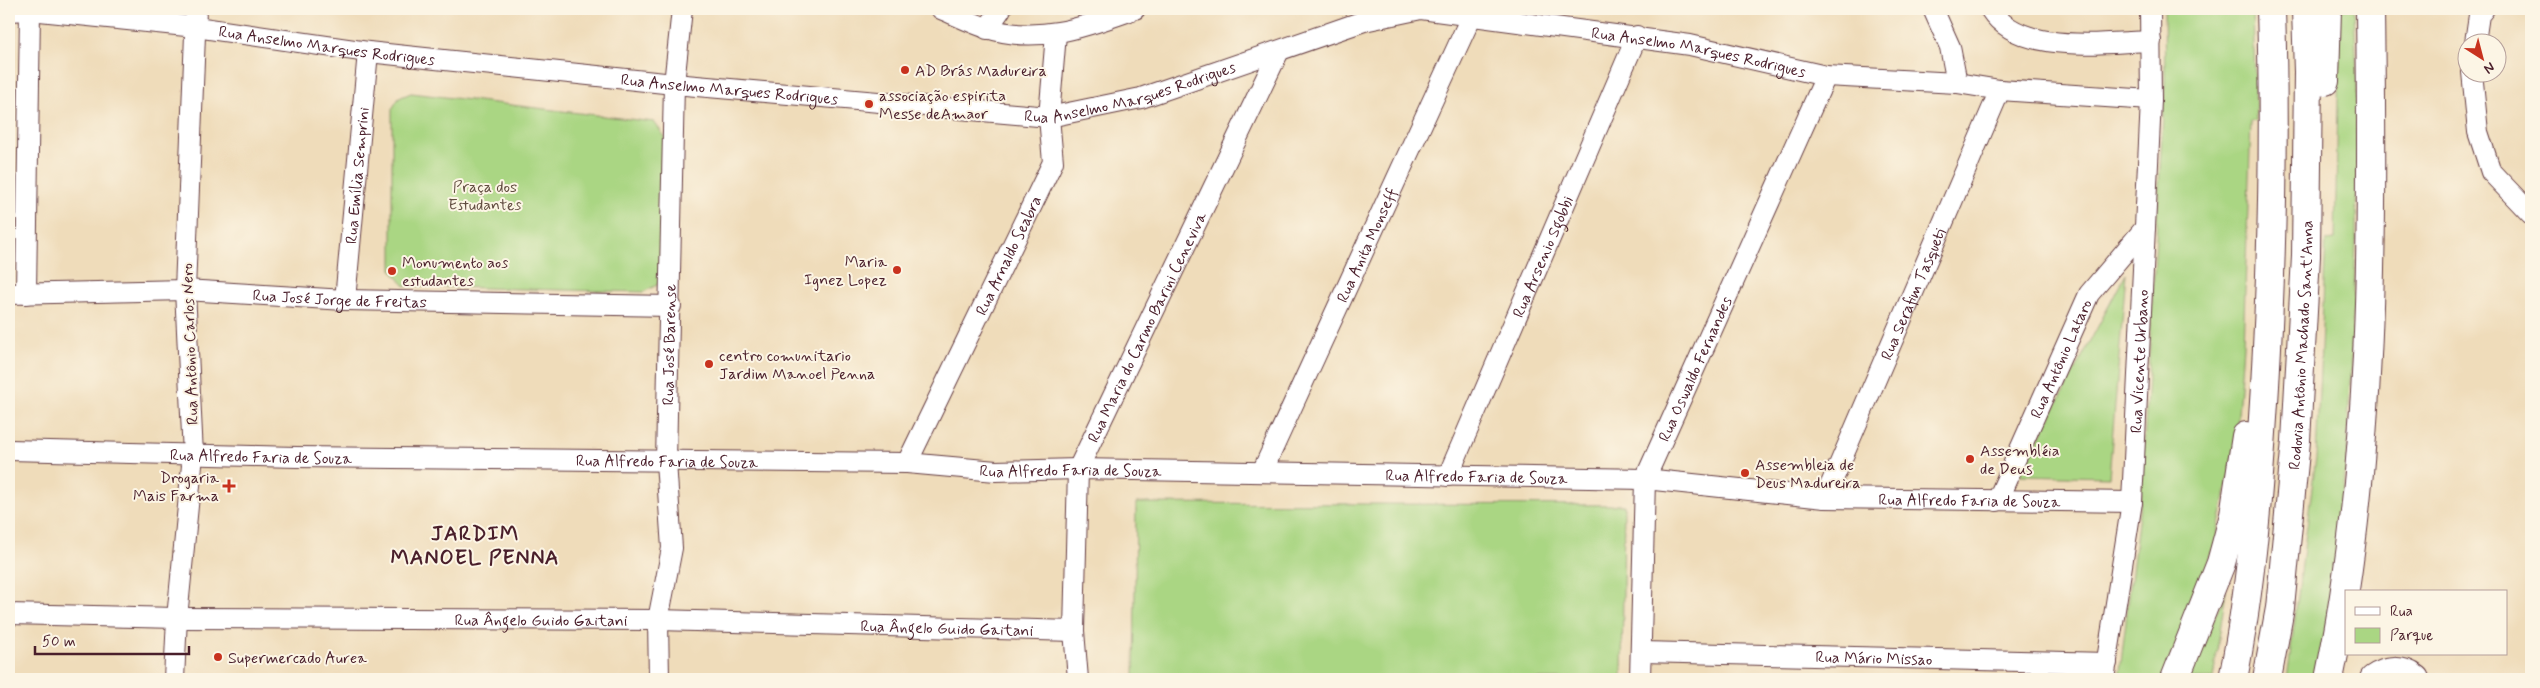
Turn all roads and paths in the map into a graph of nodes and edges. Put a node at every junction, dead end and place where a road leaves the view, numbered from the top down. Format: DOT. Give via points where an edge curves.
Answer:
graph roads {
  1 [pos="682,9"];
  2 [pos="941,9"];
  3 [pos="1001,9"];
  4 [pos="1135,9"];
  5 [pos="1933,9"];
  6 [pos="1990,9"];
  7 [pos="2150,9"];
  8 [pos="2271,9"];
  9 [pos="2306,9"];
  10 [pos="2327,9"];
  11 [pos="2370,9"];
  12 [pos="2484,9"];
  13 [pos="30,10"];
  14 [pos="9,11"];
  15 [pos="1471,17"];
  16 [pos="196,18"];
  17 [pos="987,28"];
  18 [pos="2476,32"];
  19 [pos="1056,34"];
  20 [pos="1637,36"];
  21 [pos="2151,41"];
  22 [pos="1279,51"];
  23 [pos="368,52"];
  24 [pos="1826,76"];
  25 [pos="2473,82"];
  26 [pos="1956,83"];
  27 [pos="674,84"];
  28 [pos="2000,90"];
  29 [pos="2151,100"];
  30 [pos="1049,117"];
  31 [pos="2531,214"];
  32 [pos="2144,228"];
  33 [pos="2306,256"];
  34 [pos="2271,274"];
  35 [pos="185,290"];
  36 [pos="17,294"];
  37 [pos="345,300"];
  38 [pos="671,306"];
  39 [pos="9,450"];
  40 [pos="193,455"];
  41 [pos="666,462"];
  42 [pos="907,463"];
  43 [pos="1078,469"];
  44 [pos="1262,472"];
  45 [pos="1448,476"];
  46 [pos="1645,479"];
  47 [pos="1825,498"];
  48 [pos="1997,501"];
  49 [pos="2132,502"];
  50 [pos="2280,608"];
  51 [pos="9,614"];
  52 [pos="177,618"];
  53 [pos="658,620"];
  54 [pos="1074,631"];
  55 [pos="1642,652"];
  56 [pos="2106,671"];
  57 [pos="174,679"];
  58 [pos="659,679"];
  59 [pos="1078,679"];
  60 [pos="1640,679"];
  61 [pos="2175,679"];
  62 [pos="2233,679"];
  63 [pos="2267,679"];
  64 [pos="2273,679"];
  65 [pos="2329,679"];
  66 [pos="2374,679"];
  67 [pos="2415,679"];
  1 -- 27 [label="street, Rua José Barense"];
  2 -- 17 [label="street"];
  3 -- 17 [label="street"];
  4 -- 19 [label="street"];
  5 -- 26 [label="street" via="1950,47"];
  6 -- 21 [label="street" via="1998,21 2027,37 2059,43"];
  7 -- 21 [label="street, Rua Vicente Urbano"];
  8 -- 34 [label="main road, Rodovia Antônio Machado Sant'Anna" via="2274,87"];
  9 -- 33 [label="main road, Rodovia Antônio Machado Sant'Anna"];
  10 -- 33 [label="main road" via="2322,138"];
  11 -- 65 [label="main road" via="2366,357 2352,536 2338,640"];
  12 -- 18 [label="street" via="2479,15"];
  13 -- 14 [label="street, Rua Anselmo Marques Rodrigues"];
  13 -- 16 [label="street, Rua Anselmo Marques Rodrigues"];
  13 -- 36 [label="street"];
  15 -- 20 [label="street, Rua Anselmo Marques Rodrigues"];
  15 -- 22 [label="street, Rua Anselmo Marques Rodrigues" via="1421,9 1364,21"];
  15 -- 44 [label="street, Rua Anita Monseff"];
  16 -- 23 [label="street, Rua Anselmo Marques Rodrigues"];
  16 -- 35 [label="street, Rua Antônio Carlos Nero"];
  17 -- 19 [label="street" via="1016,35"];
  19 -- 30 [label="street, Rua Arnaldo Seabra"];
  20 -- 24 [label="street, Rua Anselmo Marques Rodrigues" via="1690,44"];
  20 -- 45 [label="street, Rua Arsenio Sgobbi"];
  21 -- 29 [label="street, Rua Vicente Urbano"];
  22 -- 30 [label="street, Rua Anselmo Marques Rodrigues" via="1141,98"];
  22 -- 43 [label="street, Rua Maria do Carmo Barini Ceneviva"];
  23 -- 27 [label="street, Rua Anselmo Marques Rodrigues"];
  23 -- 37 [label="street, Rua Emília Semprini"];
  24 -- 26 [label="street, Rua Anselmo Marques Rodrigues"];
  24 -- 46 [label="street, Rua Oswaldo Fernandes"];
  25 -- 31 [label="street" via="2478,132 2491,172"];
  26 -- 28 [label="street, Rua Anselmo Marques Rodrigues"];
  27 -- 30 [label="street, Rua Anselmo Marques Rodrigues"];
  27 -- 38 [label="street, Rua José Barense"];
  28 -- 29 [label="street, Rua Anselmo Marques Rodrigues"];
  28 -- 47 [label="street, Rua Serafim Tasqueti"];
  29 -- 32 [label="street, Rua Vicente Urbano"];
  30 -- 42 [label="street, Rua Arnaldo Seabra" via="1052,162"];
  32 -- 48 [label="street, Rua Antônio Lataro" via="2089,294"];
  32 -- 49 [label="street, Rua Vicente Urbano"];
  33 -- 50 [label="main road, Rodovia Antônio Machado Sant'Anna" via="2296,441"];
  34 -- 61 [label="main road" via="2234,515 2216,579"];
  34 -- 62 [label="main road, Rodovia Antônio Machado Sant'Anna" via="2258,497 2242,635"];
  35 -- 36 [label="street, Rua José Jorge de Freitas"];
  35 -- 37 [label="street, Rua José Jorge de Freitas"];
  35 -- 40 [label="street, Rua Antônio Carlos Nero"];
  37 -- 38 [label="street, Rua José Jorge de Freitas"];
  38 -- 41 [label="street, Rua José Barense"];
  39 -- 40 [label="street, Rua Alfredo Faria de Souza"];
  40 -- 41 [label="street, Rua Alfredo Faria de Souza"];
  40 -- 52 [label="street, Rua Antônio Carlos Nero"];
  41 -- 42 [label="street, Rua Alfredo Faria de Souza"];
  41 -- 53 [label="street, Rua José Barense" via="672,548"];
  42 -- 43 [label="street, Rua Alfredo Faria de Souza" via="996,471"];
  43 -- 44 [label="street, Rua Alfredo Faria de Souza"];
  43 -- 54 [label="street, Rua Maria do Carmo Barini Ceneviva"];
  44 -- 45 [label="street, Rua Alfredo Faria de Souza"];
  45 -- 46 [label="street, Rua Alfredo Faria de Souza"];
  46 -- 47 [label="street, Rua Alfredo Faria de Souza"];
  46 -- 55 [label="street, Rua Oswaldo Fernandes"];
  47 -- 48 [label="street, Rua Alfredo Faria de Souza"];
  48 -- 49 [label="street, Rua Alfredo Faria de Souza"];
  49 -- 56 [label="street, Rua Vicente Urbano"];
  50 -- 63 [label="main road, Rodovia Antônio Machado Sant'Anna"];
  50 -- 64 [label="main road"];
  51 -- 52 [label="street, Rua Ângelo Guido Gaitani"];
  52 -- 53 [label="street, Rua Ângelo Guido Gaitani"];
  52 -- 57 [label="street, Rua Antônio Carlos Nero"];
  53 -- 54 [label="street, Rua Ângelo Guido Gaitani"];
  53 -- 58 [label="street, Rua José Barense"];
  54 -- 59 [label="street, Rua Maria do Carmo Barini Ceneviva"];
  55 -- 56 [label="street, Rua Mário Missao"];
  55 -- 60 [label="street, Rua Oswaldo Fernandes"];
  66 -- 67 [label="main road" via="2392,672"];
}
